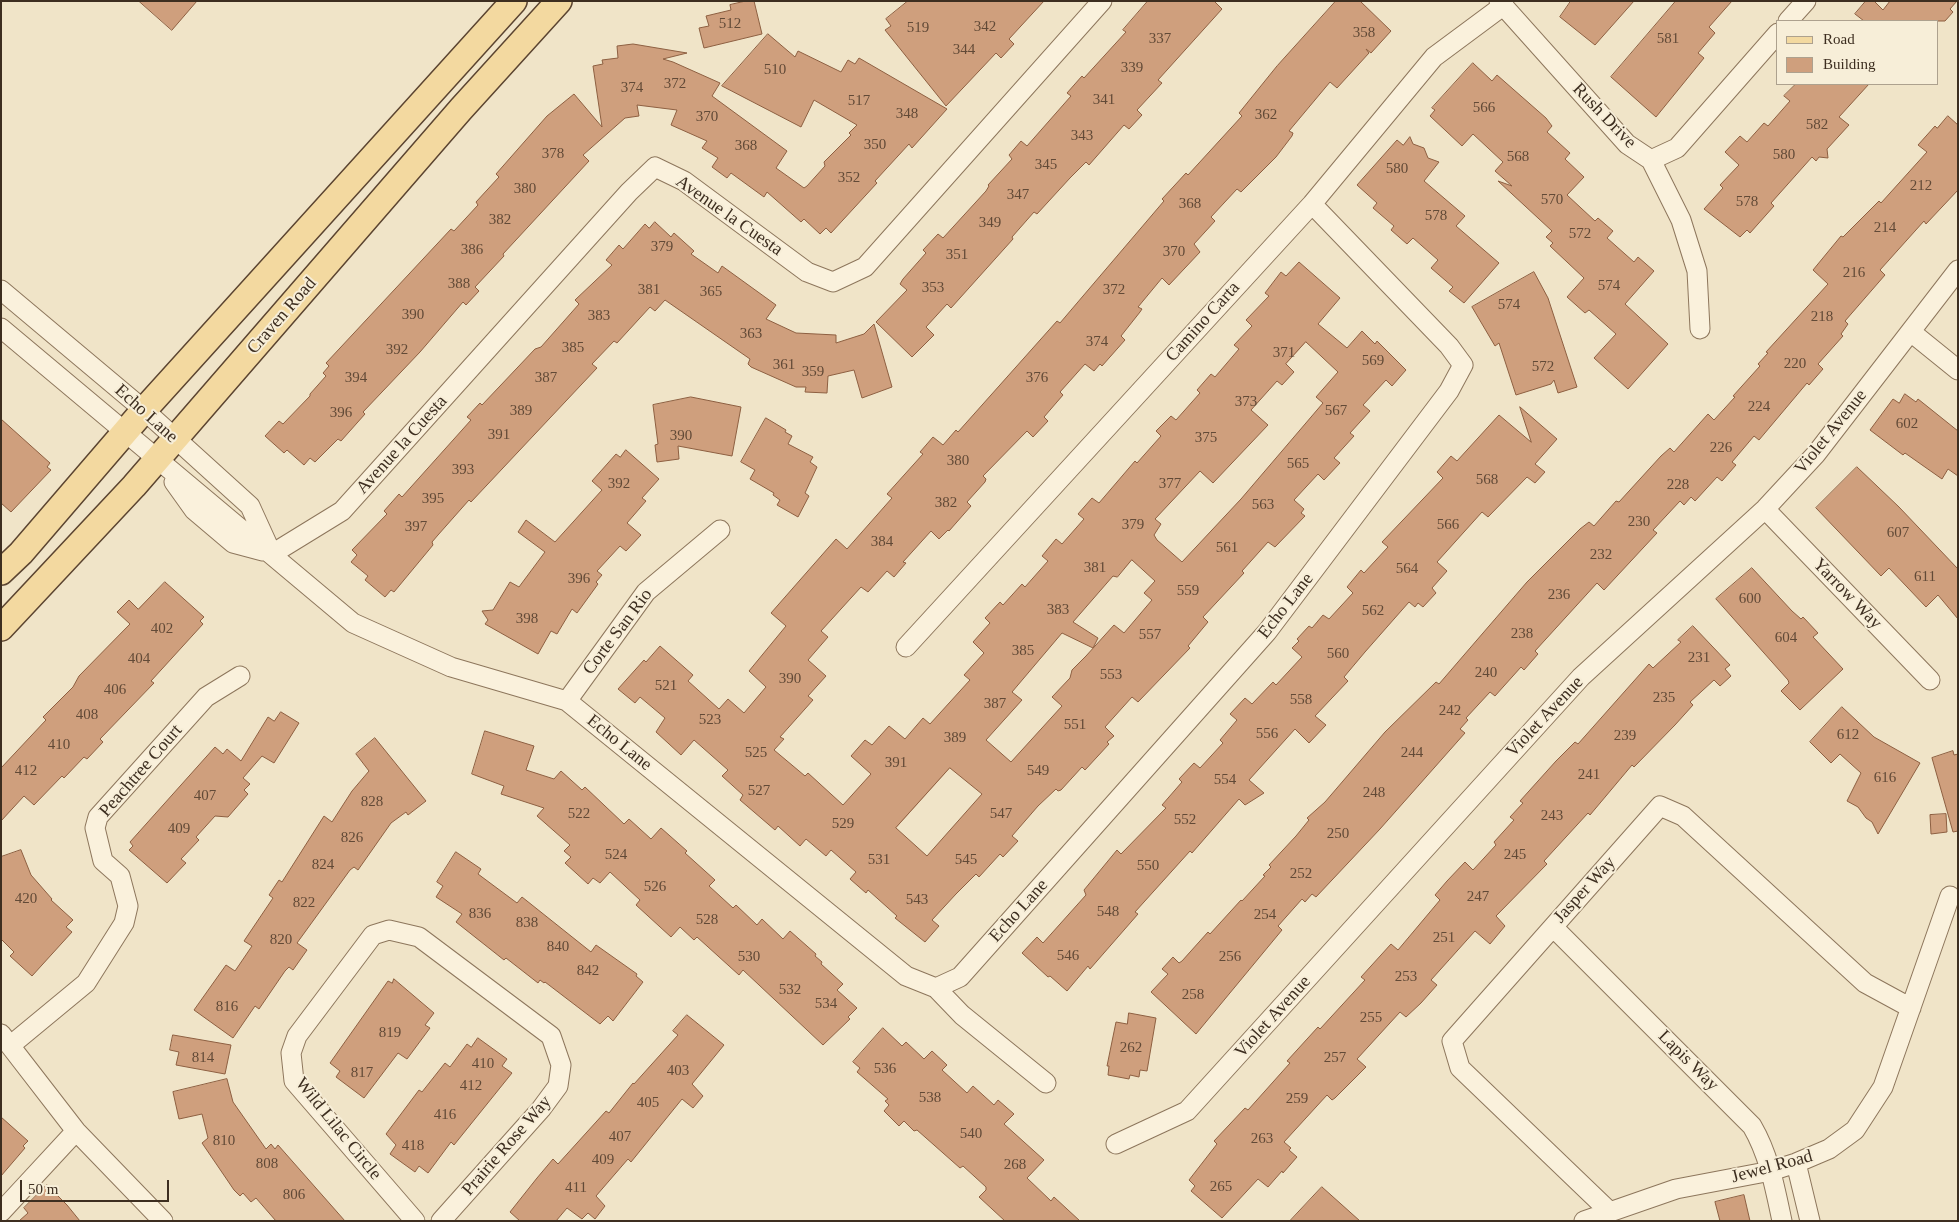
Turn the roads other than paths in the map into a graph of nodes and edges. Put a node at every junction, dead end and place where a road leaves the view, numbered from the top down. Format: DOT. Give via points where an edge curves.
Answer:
graph roads {
  1 [pos="514,1"];
  2 [pos="559,1"];
  3 [pos="1102,1"];
  4 [pos="1806,1"];
  5 [pos="1502,3"];
  6 [pos="1789,20"];
  7 [pos="1776,35"];
  8 [pos="1651,160"];
  9 [pos="1312,204"];
  10 [pos="1958,270"];
  11 [pos="1,290"];
  12 [pos="1,328"];
  13 [pos="1700,329"];
  14 [pos="1911,332"];
  15 [pos="1958,370"];
  16 [pos="144,410"];
  17 [pos="126,432"];
  18 [pos="175,440"];
  19 [pos="158,459"];
  20 [pos="1765,509"];
  21 [pos="720,530"];
  22 [pos="272,554"];
  23 [pos="1,572"];
  24 [pos="1,628"];
  25 [pos="906,647"];
  26 [pos="240,676"];
  27 [pos="1930,680"];
  28 [pos="567,700"];
  29 [pos="1950,896"];
  30 [pos="1553,927"];
  31 [pos="936,988"];
  32 [pos="1911,1008"];
  33 [pos="6,1039"];
  34 [pos="561,1065"];
  35 [pos="1046,1084"];
  36 [pos="76,1132"];
  37 [pos="1116,1144"];
  38 [pos="1796,1164"];
  39 [pos="1771,1171"];
  40 [pos="1610,1212"];
  41 [pos="6,1214"];
  42 [pos="1808,1215"];
  43 [pos="1782,1218"];
  44 [pos="162,1221"];
  45 [pos="415,1221"];
  46 [pos="441,1221"];
  47 [pos="1584,1221"];
  1 -- 16 [label="main road"];
  2 -- 18 [label="main road, Craven Road" via="461,109"];
  3 -- 22 [label="street, Avenue la Cuesta" via="865,267 832,282 807,272 684,181 655,167 342,511"];
  4 -- 6 [label="street"];
  5 -- 8 [label="street, Rush Drive" via="1627,144"];
  5 -- 9 [label="street, Camino Carta" via="1434,57"];
  7 -- 8 [label="street, Rush Drive" via="1677,148"];
  8 -- 13 [label="street" via="1681,220 1697,271"];
  9 -- 25 [label="street, Camino Carta"];
  9 -- 31 [label="street, Echo Lane" via="1449,346 1463,365 1449,392 1268,632 960,977"];
  10 -- 14 [label="street, Violet Avenue"];
  11 -- 16 [label="street, Echo Lane"];
  12 -- 17 [label="street, Echo Lane"];
  14 -- 15 [label="street"];
  14 -- 20 [label="street, Violet Avenue" via="1816,454"];
  16 -- 17 [label="main road"];
  16 -- 18 [label="street, Echo Lane"];
  17 -- 19 [label="street, Echo Lane"];
  17 -- 23 [label="main road"];
  18 -- 19 [label="main road, Craven Road"];
  18 -- 22 [label="street, Echo Lane" via="250,506"];
  19 -- 22 [label="street, Echo Lane" via="194,510 233,544"];
  19 -- 24 [label="main road, Craven Road"];
  20 -- 27 [label="street, Yarrow Way"];
  20 -- 37 [label="street, Violet Avenue" via="1581,677 1187,1111"];
  21 -- 28 [label="street, Corte San Rio" via="646,592"];
  22 -- 28 [label="street, Echo Lane" via="353,623 451,667"];
  26 -- 33 [label="street, Peachtree Court" via="206,697 98,817 95,828 103,861 120,876 128,906 124,923 86,983"];
  28 -- 31 [label="street, Echo Lane" via="906,976"];
  29 -- 32 [label="street, Jewel Road"];
  30 -- 32 [label="street, Jasper Way" via="1660,806 1683,816 1865,983"];
  30 -- 39 [label="street, Lapis Way" via="1744,1116 1760,1140"];
  30 -- 40 [label="street, Jasper Way" via="1452,1041 1460,1068"];
  31 -- 35 [label="street, Echo Lane" via="962,1015"];
  32 -- 38 [label="street, Jewel Road" via="1883,1087 1855,1130 1829,1149"];
  33 -- 36 [label="street"];
  34 -- 45 [label="street, Wild Lilac Circle" via="551,1036 419,937 389,930 373,936 297,1036 291,1053 294,1081"];
  34 -- 46 [label="street, Prairie Rose Way" via="558,1086 541,1109"];
  36 -- 41 [label="street"];
  36 -- 44 [label="street"];
  38 -- 39 [label="street, Jewel Road"];
  38 -- 42 [label="street"];
  39 -- 40 [label="street, Jewel Road" via="1676,1189"];
  39 -- 43 [label="street, Lapis Way"];
  40 -- 47 [label="street, Jewel Road"];
  42 -- 43 [label="street"];
}
